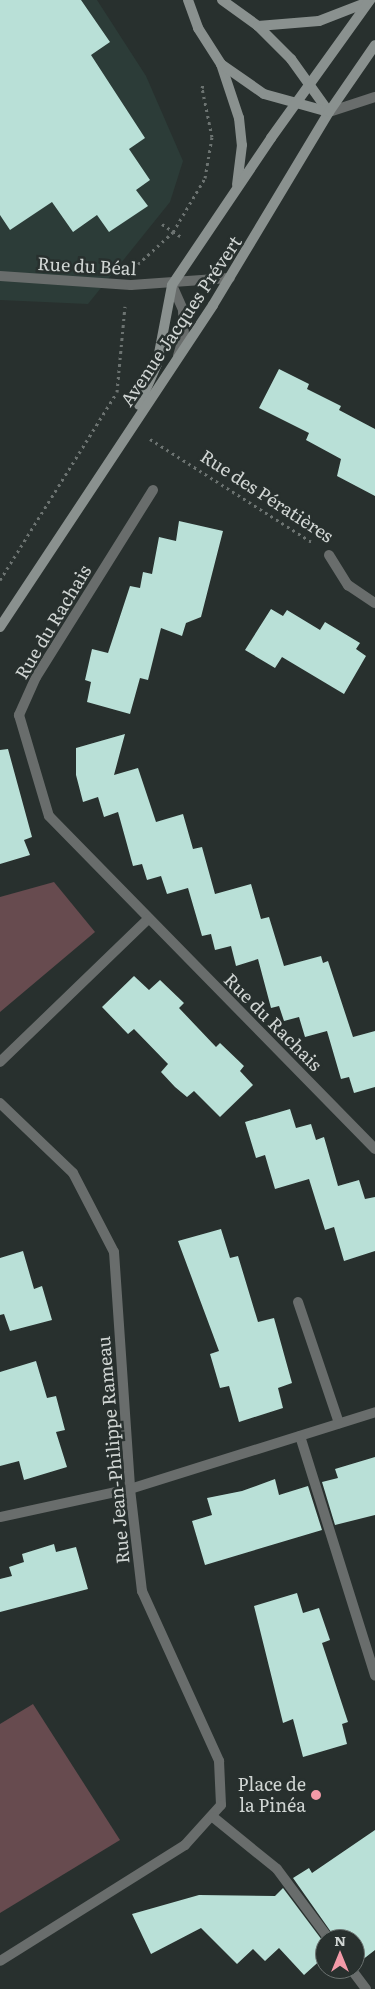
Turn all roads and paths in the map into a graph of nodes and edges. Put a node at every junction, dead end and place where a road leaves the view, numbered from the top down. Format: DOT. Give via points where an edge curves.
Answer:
graph roads {
  1 [pos="188,0"];
  2 [pos="222,0"];
  3 [pos="369,1"];
  4 [pos="258,26"];
  5 [pos="375,45"];
  6 [pos="221,64"];
  7 [pos="206,78"];
  8 [pos="310,87"];
  9 [pos="375,97"];
  10 [pos="295,104"];
  11 [pos="329,112"];
  12 [pos="236,192"];
  13 [pos="138,262"];
  14 [pos="0,276"];
  15 [pos="230,278"];
  16 [pos="172,285"];
  17 [pos="125,308"];
  18 [pos="178,356"];
  19 [pos="131,425"];
  20 [pos="153,490"];
  21 [pos="329,556"];
  22 [pos="0,580"];
  23 [pos="375,604"];
  24 [pos="0,627"];
  25 [pos="148,919"];
  26 [pos="0,1062"];
  27 [pos="0,1103"];
  28 [pos="375,1149"];
  29 [pos="298,1302"];
  30 [pos="375,1412"];
  31 [pos="338,1423"];
  32 [pos="300,1436"];
  33 [pos="130,1488"];
  34 [pos="0,1517"];
  35 [pos="375,1676"];
  36 [pos="213,1817"];
  37 [pos="322,1929"];
  38 [pos="0,1961"];
  1 -- 6 [label="main road" via="198,28"];
  2 -- 4 [label="main road"];
  3 -- 4 [label="main road" via="318,21"];
  3 -- 8 [label="main road, Avenue Jacques Prévert"];
  4 -- 8 [label="main road" via="291,59"];
  5 -- 11 [label="main road, Avenue Jacques Prévert"];
  6 -- 10 [label="main road" via="264,94"];
  6 -- 12 [label="main road" via="239,118 241,154"];
  7 -- 13 [label="path" via="202,88 212,137 204,178 173,232"];
  8 -- 10 [label="main road, Avenue Jacques Prévert"];
  8 -- 11 [label="main road"];
  9 -- 11 [label="street"];
  10 -- 11 [label="main road"];
  10 -- 12 [label="main road, Avenue Jacques Prévert"];
  11 -- 15 [label="main road, Avenue Jacques Prévert"];
  12 -- 16 [label="main road, Avenue Jacques Prévert"];
  14 -- 16 [label="street, Rue du Béal" via="82,283"];
  15 -- 16 [label="street, Rue du Béal"];
  15 -- 18 [label="main road, Avenue Jacques Prévert"];
  16 -- 18 [label="street" via="184,310 184,335"];
  16 -- 19 [label="main road, Avenue Jacques Prévert" via="157,364"];
  17 -- 22 [label="path" via="122,373 117,392"];
  18 -- 19 [label="main road, Avenue Jacques Prévert"];
  19 -- 21 [label="path, Rue des Pératières" via="295,529"];
  19 -- 24 [label="main road"];
  20 -- 25 [label="street, Rue du Rachais" via="36,677 19,714 49,816"];
  21 -- 23 [label="street, Rue des Pératières" via="348,585"];
  25 -- 26 [label="street"];
  25 -- 28 [label="street, Rue du Rachais"];
  27 -- 33 [label="street, Rue Jean-Philippe Rameau" via="73,1173 114,1252"];
  29 -- 31 [label="street"];
  30 -- 31 [label="street"];
  31 -- 32 [label="street"];
  32 -- 33 [label="street"];
  32 -- 35 [label="street"];
  33 -- 34 [label="street"];
  33 -- 36 [label="street, Rue Jean-Philippe Rameau" via="142,1591 219,1761 221,1805"];
  36 -- 37 [label="street" via="277,1869"];
  36 -- 38 [label="street" via="185,1845"];
}
